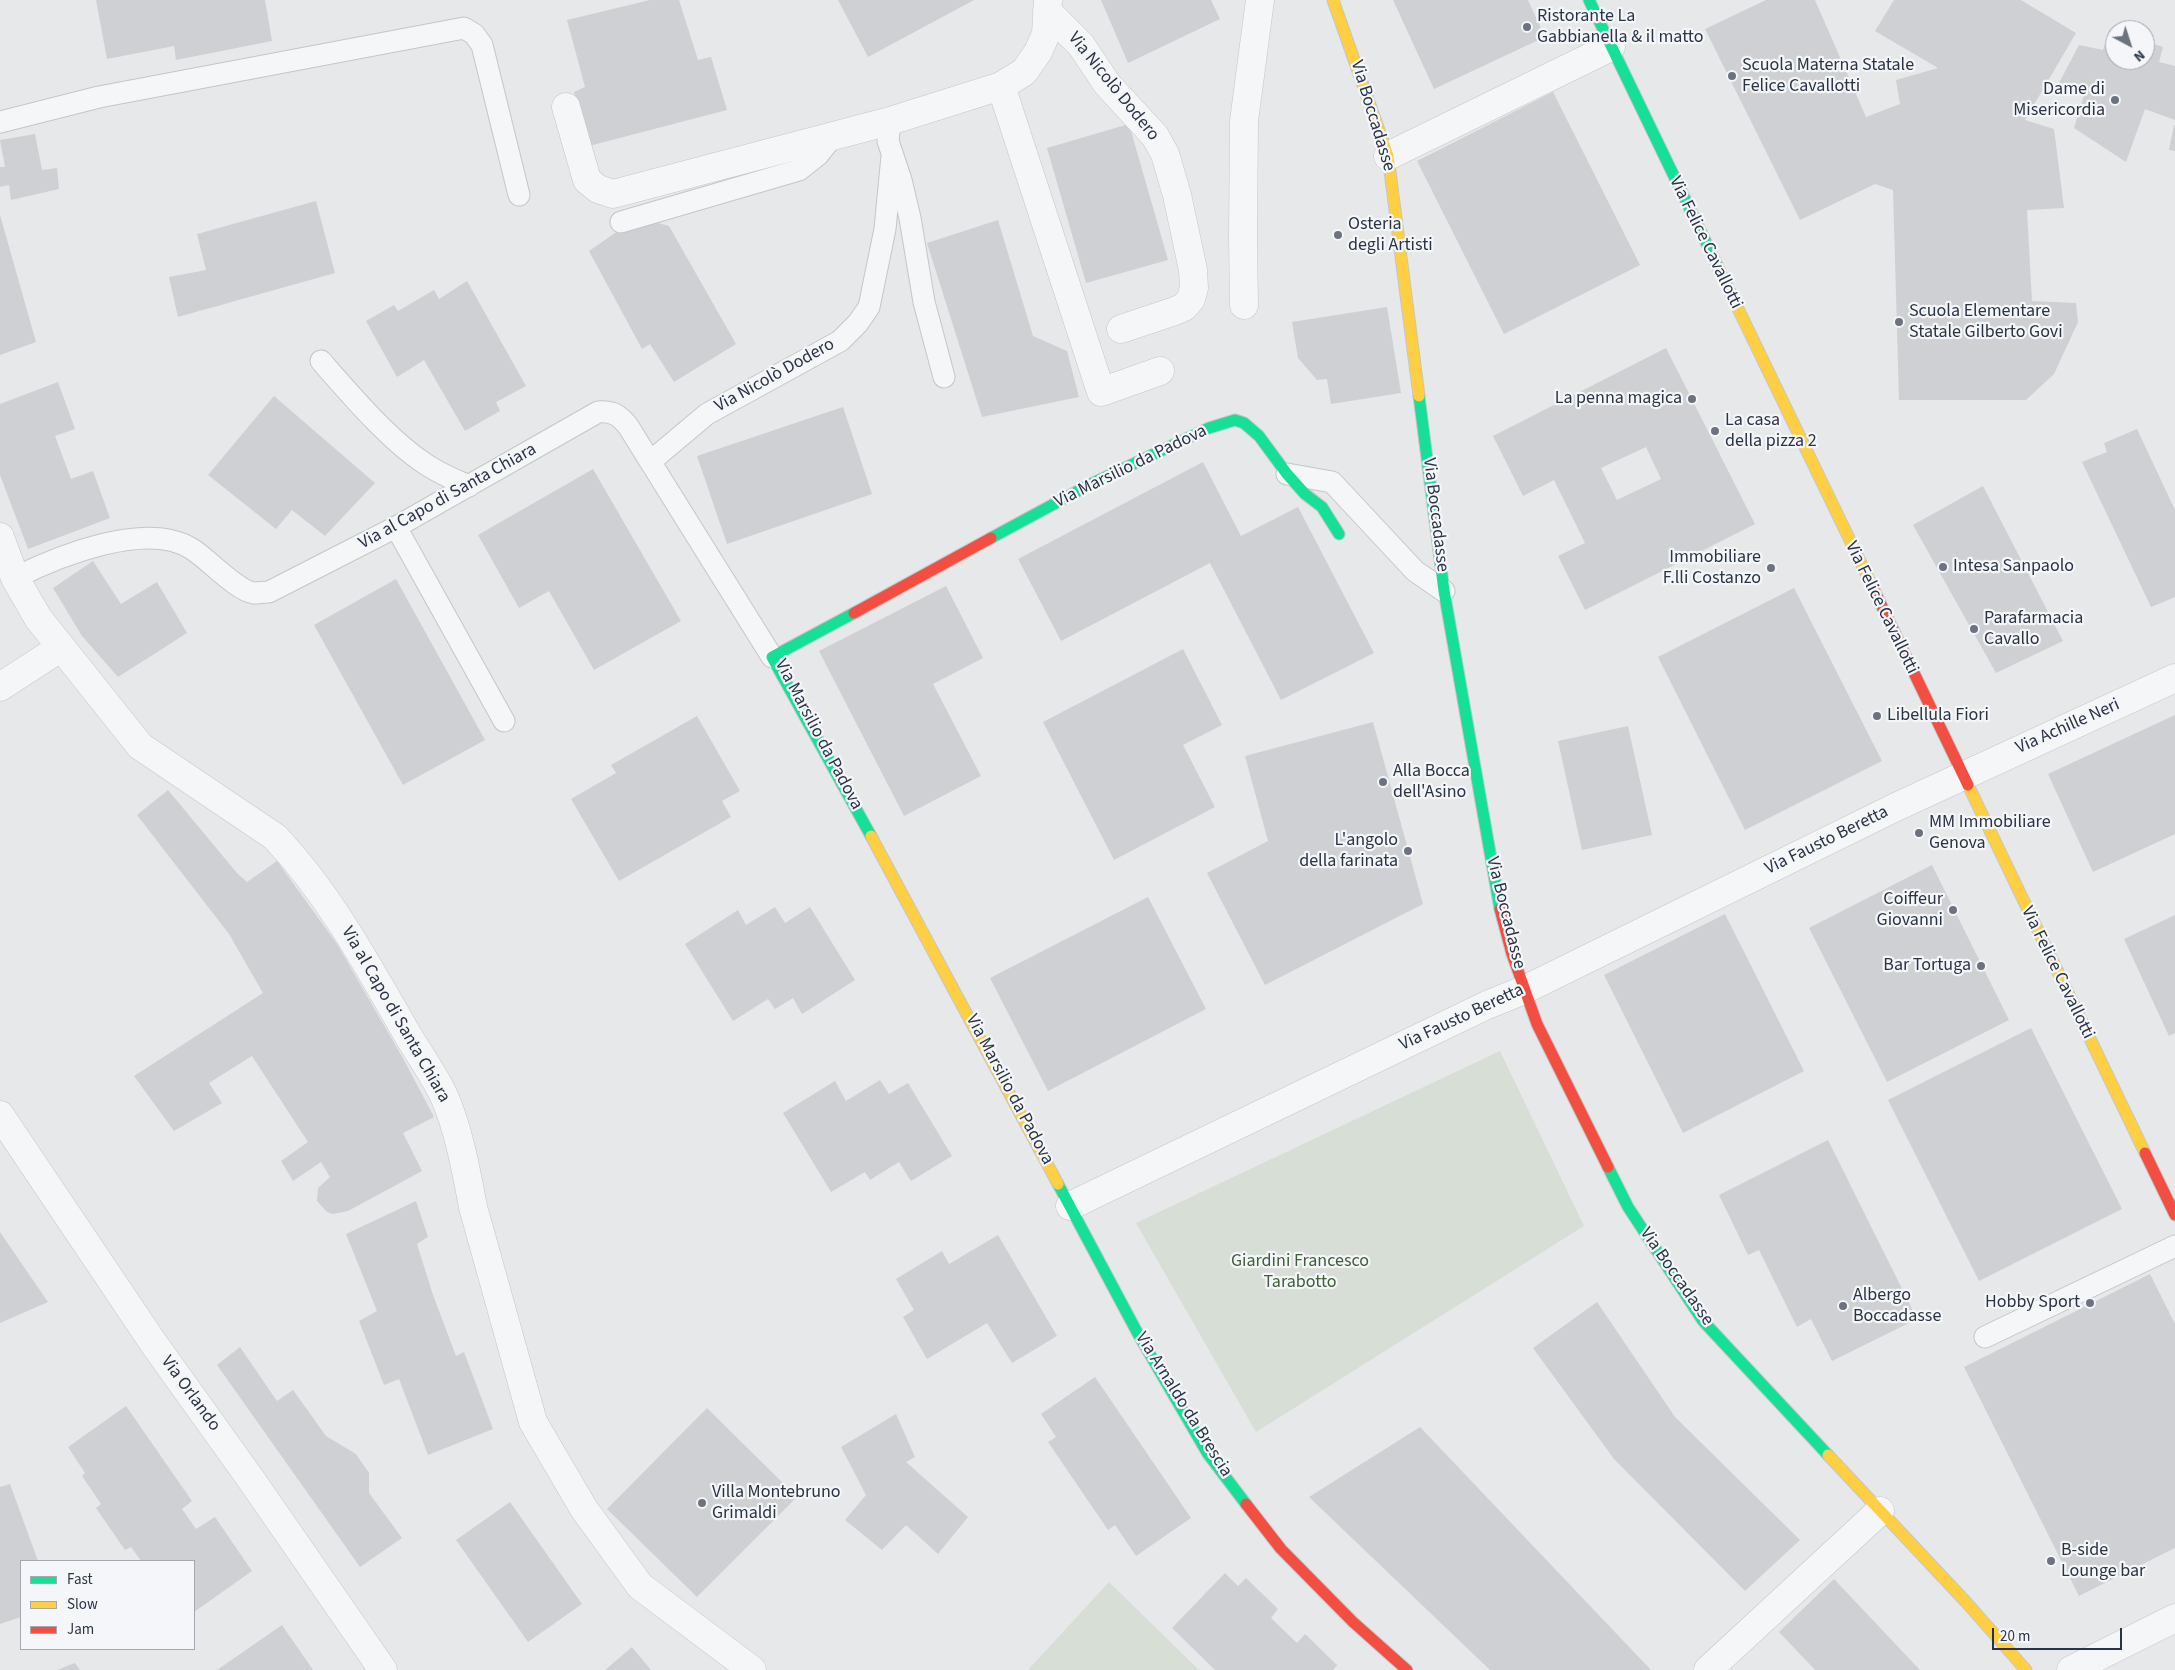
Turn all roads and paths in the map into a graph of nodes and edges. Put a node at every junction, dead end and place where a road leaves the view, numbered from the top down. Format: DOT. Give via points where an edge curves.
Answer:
graph roads {
  1 [pos="1260,0"];
  2 [pos="1333,0"];
  3 [pos="1589,0"];
  4 [pos="1048,5"];
  5 [pos="1611,47"];
  6 [pos="1001,86"];
  7 [pos="566,107"];
  8 [pos="890,121"];
  9 [pos="0,122"];
  10 [pos="834,135"];
  11 [pos="892,156"];
  12 [pos="1388,156"];
  13 [pos="519,195"];
  14 [pos="621,222"];
  15 [pos="1244,305"];
  16 [pos="1121,329"];
  17 [pos="321,361"];
  18 [pos="1160,371"];
  19 [pos="944,377"];
  20 [pos="650,461"];
  21 [pos="1287,474"];
  22 [pos="469,486"];
  23 [pos="396,527"];
  24 [pos="1339,534"];
  25 [pos="0,537"];
  26 [pos="15,578"];
  27 [pos="1444,591"];
  28 [pos="60,648"];
  29 [pos="772,657"];
  30 [pos="2175,678"];
  31 [pos="0,687"];
  32 [pos="504,720"];
  33 [pos="1961,776"];
  34 [pos="1524,990"];
  35 [pos="0,1115"];
  36 [pos="1070,1206"];
  37 [pos="2175,1215"];
  38 [pos="2175,1246"];
  39 [pos="1986,1337"];
  40 [pos="1880,1511"];
  41 [pos="2175,1618"];
  42 [pos="383,1670"];
  43 [pos="752,1670"];
  44 [pos="1407,1670"];
  45 [pos="1708,1670"];
  46 [pos="2026,1670"];
  47 [pos="2070,1670"];
  1 -- 15 [label="street" via="1244,121"];
  2 -- 12 [label="street, Via Boccadasse"];
  3 -- 5 [label="street, Via Felice Cavallotti"];
  4 -- 6 [label="street, Via Nicolò Dodero" via="1046,34 1038,52 1024,72"];
  4 -- 16 [label="street, Via Nicolò Dodero" via="1081,45 1106,84 1155,136 1165,154 1193,270 1194,288 1184,307"];
  5 -- 12 [label="street"];
  5 -- 33 [label="street, Via Felice Cavallotti"];
  6 -- 8 [label="street, Via Nicolò Dodero"];
  6 -- 18 [label="street" via="1101,392"];
  7 -- 10 [label="street, Via Nicolò Dodero" via="587,180 598,189 613,194"];
  8 -- 10 [label="street, Via Nicolò Dodero"];
  8 -- 11 [label="lane, Via Nicolò Dodero" via="888,141"];
  9 -- 13 [label="lane" via="99,97 464,28 474,34 482,45"];
  10 -- 14 [label="lane" via="818,155 799,170"];
  11 -- 19 [label="lane, Via Nicolò Dodero" via="908,208 924,302"];
  11 -- 20 [label="lane, Via Nicolò Dodero" via="885,229 869,307 858,323 840,341 707,414"];
  12 -- 27 [label="street, Via Boccadasse"];
  17 -- 22 [label="lane" via="359,404 406,449 444,475"];
  20 -- 22 [label="lane, Via al Capo di Santa Chiara" via="619,415 598,412"];
  20 -- 29 [label="lane, Via al Capo di Santa Chiara"];
  21 -- 24 [label="street, Via Marsilio da Padova" via="1322,507"];
  21 -- 27 [label="lane" via="1332,482 1414,571"];
  21 -- 29 [label="street, Via Marsilio da Padova" via="1259,436 1244,423 1234,420 1209,428 1091,484"];
  22 -- 23 [label="lane, Via al Capo di Santa Chiara"];
  23 -- 26 [label="lane, Via al Capo di Santa Chiara" via="269,592 253,593 242,588 191,548 158,537 121,540 47,561"];
  23 -- 32 [label="lane"];
  25 -- 26 [label="street, Via al Capo di Santa Chiara"];
  26 -- 28 [label="street, Via al Capo di Santa Chiara"];
  27 -- 34 [label="street, Via Boccadasse" via="1498,904"];
  28 -- 31 [label="street"];
  28 -- 43 [label="street, Via al Capo di Santa Chiara" via="140,746 275,837 346,928 438,1083 450,1111 473,1207 533,1422 584,1509 640,1586"];
  29 -- 36 [label="street, Via Marsilio da Padova" via="904,894"];
  30 -- 33 [label="street, Via Achille Neri"];
  33 -- 34 [label="street, Via Fausto Beretta"];
  33 -- 37 [label="street, Via Felice Cavallotti"];
  34 -- 36 [label="street, Via Fausto Beretta" via="1487,1004"];
  34 -- 40 [label="street, Via Boccadasse" via="1537,1024 1628,1207 1703,1321"];
  35 -- 42 [label="street, Via Orlando" via="154,1344"];
  36 -- 44 [label="street, Via Arnaldo da Brescia" via="1137,1332 1208,1454 1281,1549 1353,1622"];
  38 -- 39 [label="lane"];
  40 -- 45 [label="street"];
  40 -- 46 [label="street, Via Boccadasse"];
  41 -- 47 [label="street"];
}
